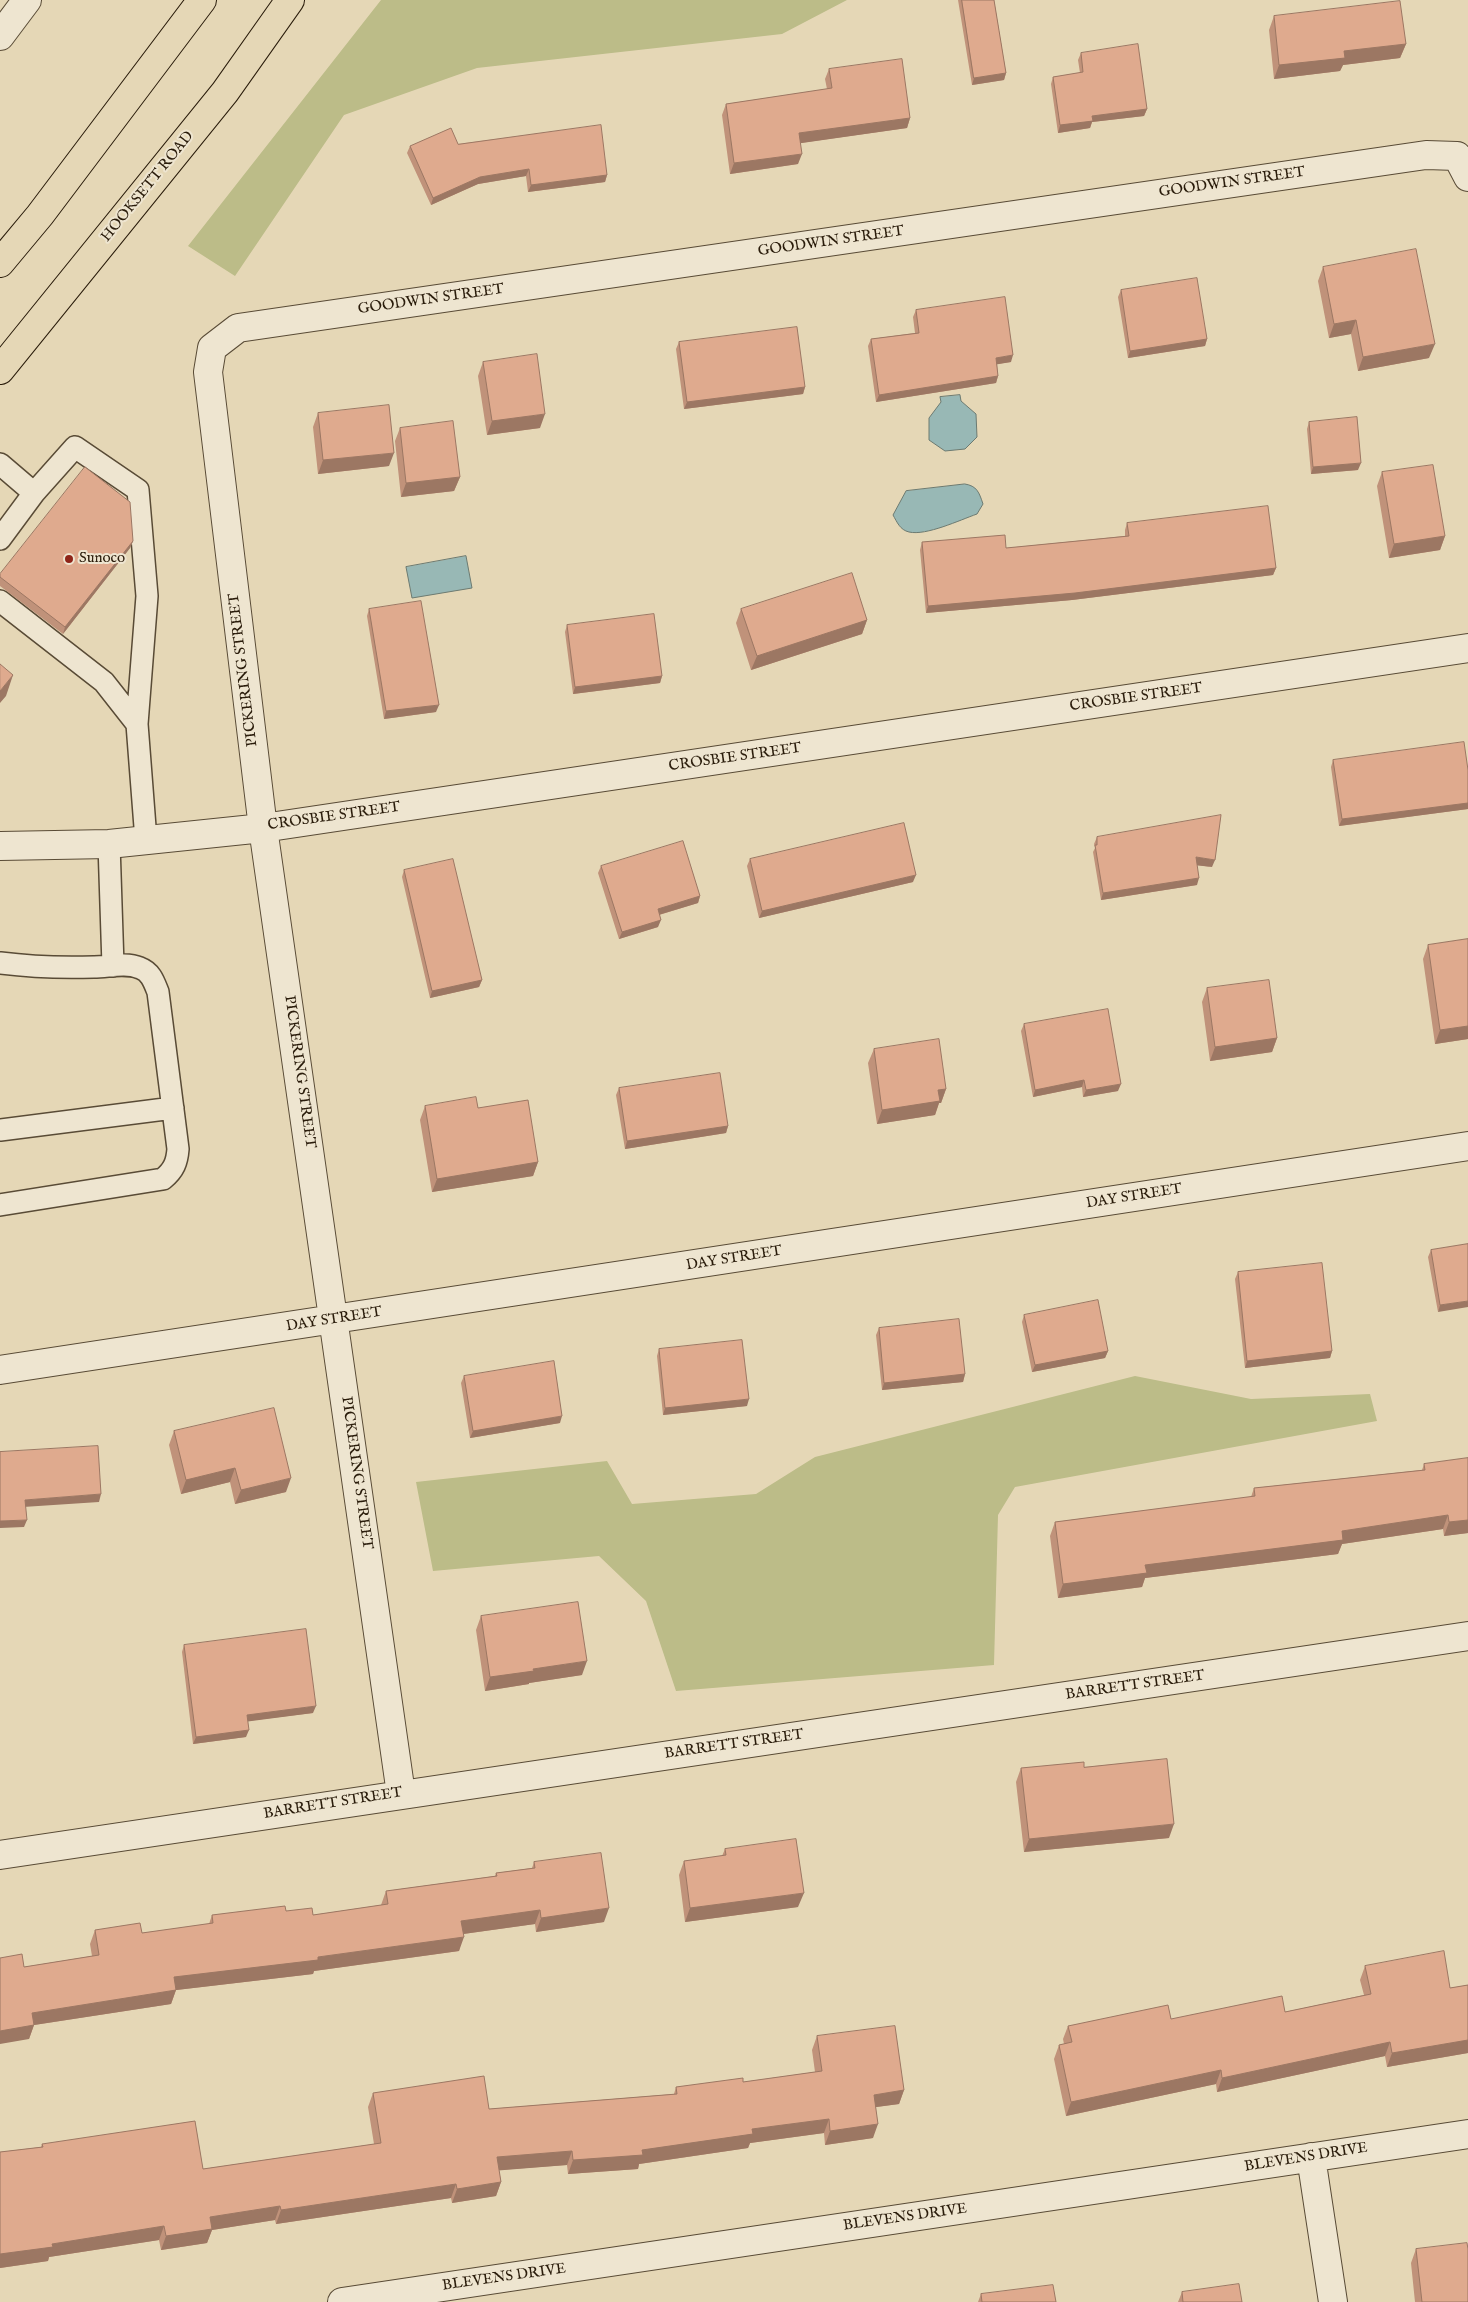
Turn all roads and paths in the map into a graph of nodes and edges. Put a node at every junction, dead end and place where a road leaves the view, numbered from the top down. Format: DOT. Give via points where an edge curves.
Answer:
graph roads {
  1 [pos="27,0"];
  2 [pos="202,0"];
  3 [pos="290,0"];
  4 [pos="0,36"];
  5 [pos="1463,167"];
  6 [pos="0,263"];
  7 [pos="212,348"];
  8 [pos="0,370"];
  9 [pos="0,464"];
  10 [pos="34,493"];
  11 [pos="0,539"];
  12 [pos="0,602"];
  13 [pos="1468,648"];
  14 [pos="137,724"];
  15 [pos="264,828"];
  16 [pos="146,840"];
  17 [pos="109,844"];
  18 [pos="0,846"];
  19 [pos="0,963"];
  20 [pos="112,966"];
  21 [pos="173,1108"];
  22 [pos="0,1130"];
  23 [pos="1468,1146"];
  24 [pos="0,1205"];
  25 [pos="335,1320"];
  26 [pos="0,1370"];
  27 [pos="1468,1636"];
  28 [pos="401,1794"];
  29 [pos="0,1855"];
  30 [pos="1468,2134"];
  31 [pos="1311,2157"];
  32 [pos="342,2302"];
  33 [pos="1333,2302"];
  1 -- 4 [label="street"];
  2 -- 6 [label="main road"];
  3 -- 8 [label="main road, HOOKSETT ROAD" via="226,92"];
  5 -- 7 [label="street, GOODWIN STREET" via="1426,155 238,328"];
  7 -- 15 [label="street, PICKERING STREET" via="208,372"];
  9 -- 10 [label="lane"];
  10 -- 11 [label="lane"];
  10 -- 14 [label="lane" via="75,447 138,490 147,596"];
  12 -- 14 [label="lane" via="104,682"];
  13 -- 15 [label="street, CROSBIE STREET"];
  14 -- 16 [label="lane"];
  15 -- 16 [label="street, CROSBIE STREET"];
  15 -- 25 [label="street, PICKERING STREET"];
  16 -- 17 [label="street, CROSBIE STREET"];
  17 -- 18 [label="street, CROSBIE STREET"];
  17 -- 20 [label="lane"];
  19 -- 20 [label="lane" via="53,967"];
  20 -- 21 [label="lane" via="127,964 142,968 151,975 158,992"];
  21 -- 22 [label="lane"];
  21 -- 24 [label="lane" via="177,1160 172,1172 163,1179"];
  23 -- 25 [label="street, DAY STREET"];
  25 -- 26 [label="street, DAY STREET"];
  25 -- 28 [label="street, PICKERING STREET"];
  27 -- 28 [label="street, BARRETT STREET"];
  28 -- 29 [label="street, BARRETT STREET"];
  30 -- 31 [label="street, BLEVENS DRIVE"];
  31 -- 32 [label="street, BLEVENS DRIVE"];
  31 -- 33 [label="street"];
}
